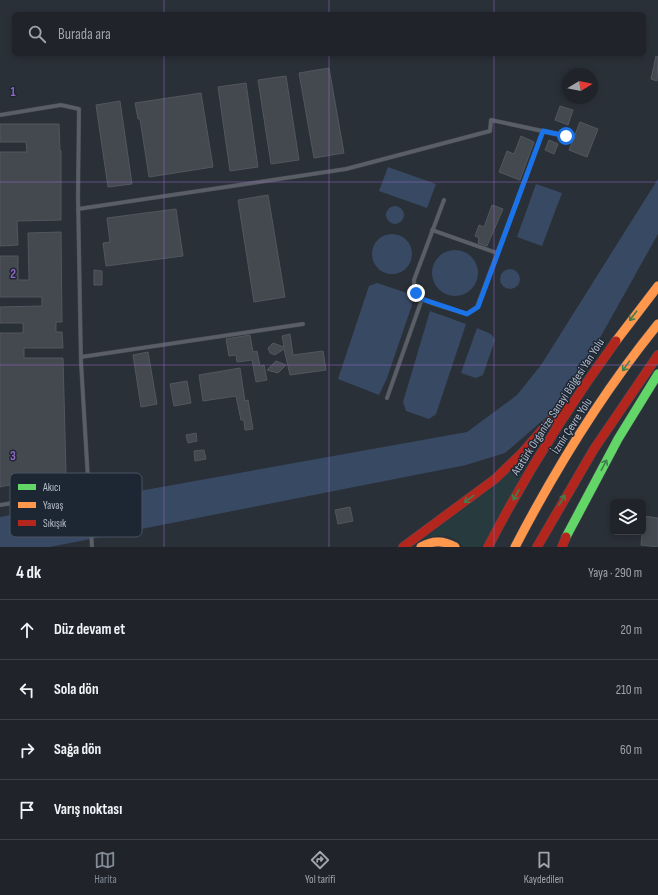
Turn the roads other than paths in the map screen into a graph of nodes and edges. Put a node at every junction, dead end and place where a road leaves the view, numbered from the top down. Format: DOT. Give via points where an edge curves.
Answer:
graph roads {
  1 [pos="0,115"];
  2 [pos="543,131"];
  3 [pos="566,136"];
  4 [pos="444,200"];
  5 [pos="78,209"];
  6 [pos="432,230"];
  7 [pos="498,253"];
  8 [pos="658,286"];
  9 [pos="422,299"];
  10 [pos="303,324"];
  11 [pos="658,324"];
  12 [pos="658,355"];
  13 [pos="81,357"];
  14 [pos="594,372"];
  15 [pos="658,374"];
  16 [pos="387,398"];
  17 [pos="89,473"];
  18 [pos="10,504"];
  19 [pos="0,505"];
  20 [pos="92,537"];
  21 [pos="92,547"];
  22 [pos="403,547"];
  23 [pos="421,547"];
  24 [pos="455,547"];
  25 [pos="488,547"];
  26 [pos="515,547"];
  27 [pos="537,547"];
  28 [pos="563,547"];
  1 -- 5 [label="lane" via="61,105 79,109"];
  2 -- 3 [label="lane"];
  2 -- 5 [label="lane" via="491,120 490,131 346,169"];
  2 -- 7 [label="lane"];
  4 -- 6 [label="lane"];
  5 -- 13 [label="lane"];
  6 -- 7 [label="lane"];
  6 -- 9 [label="lane" via="414,280 416,293"];
  7 -- 9 [label="lane" via="478,307 471,313 467,314"];
  8 -- 14 [label="main road, Atatürk Organize Sanayi Bölgesi Yan Yolu, one-way" via="634,314"];
  9 -- 16 [label="lane"];
  10 -- 13 [label="lane"];
  11 -- 26 [label="main road, İzmir Çevre Yolu, one-way" via="583,429"];
  27 -- 12 [label="main road, one-way" via="602,435"];
  13 -- 17 [label="lane"];
  14 -- 22 [label="main road, one-way" via="507,469"];
  14 -- 25 [label="main road, Atatürk Organize Sanayi Bölgesi Yan Yolu, one-way" via="530,471"];
  28 -- 15 [label="main road, one-way" via="618,438"];
  18 -- 19 [label="lane"];
  20 -- 21 [label="lane"];
  23 -- 24 [label="main road" via="437,541 446,541"];
}
